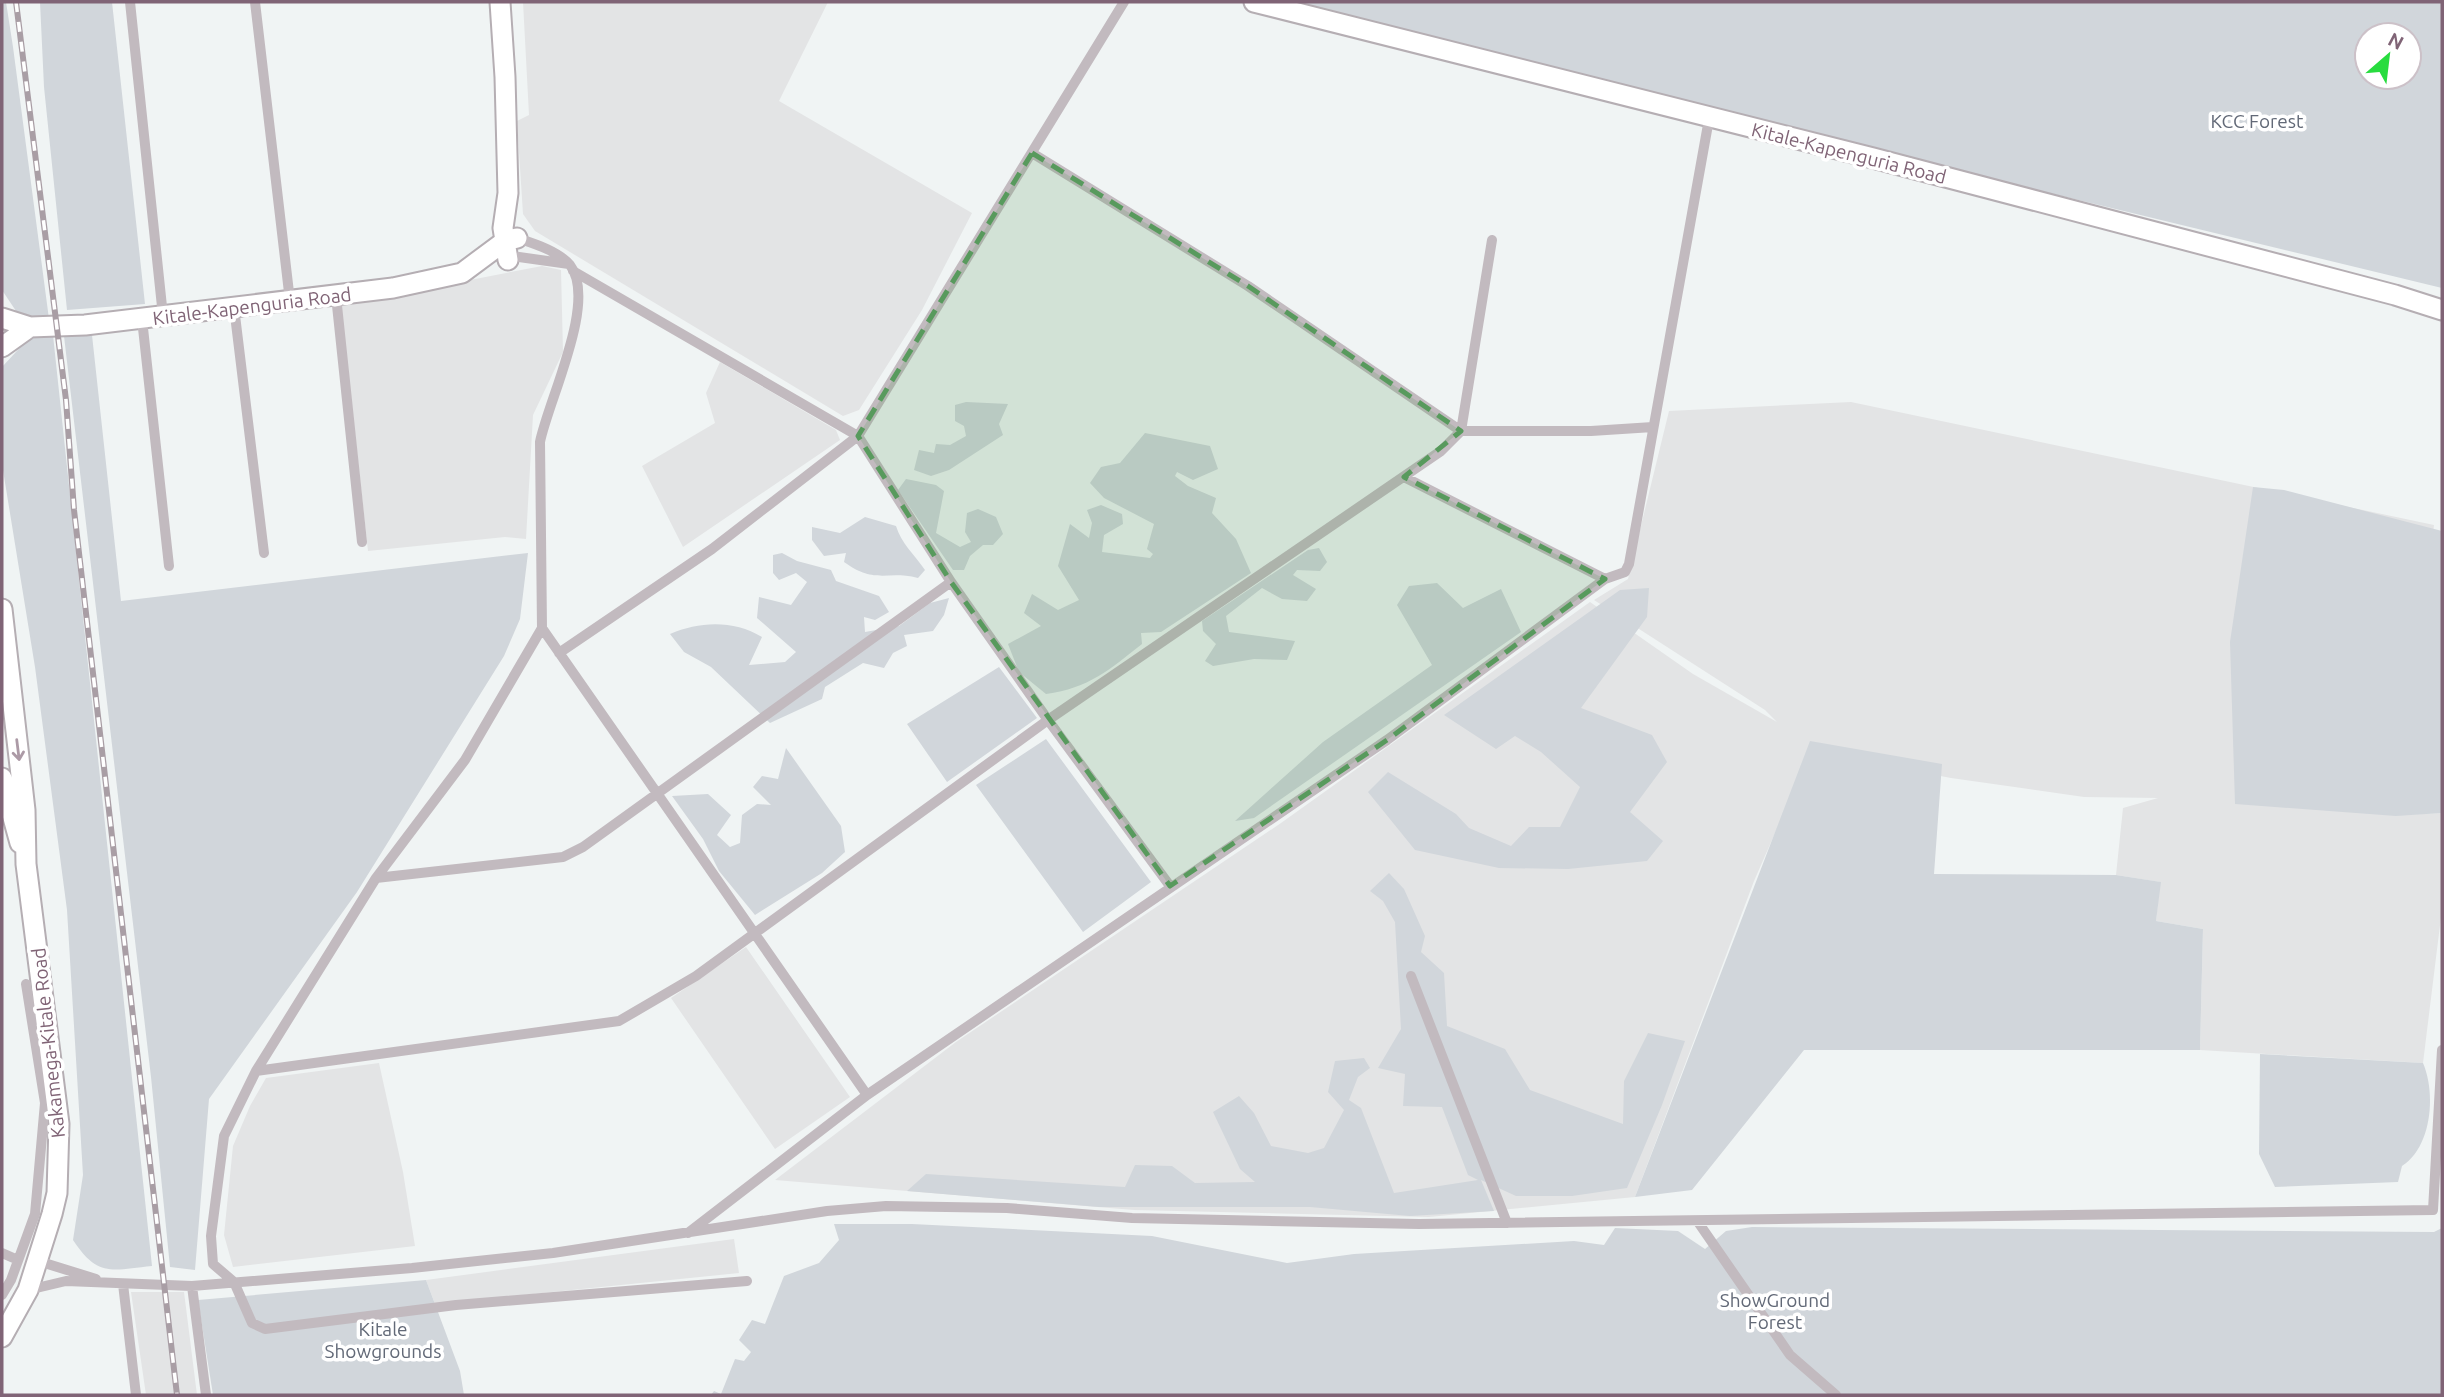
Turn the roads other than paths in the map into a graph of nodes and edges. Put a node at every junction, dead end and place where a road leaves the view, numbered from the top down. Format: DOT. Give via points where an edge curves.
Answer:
graph roads {
  1 [pos="130,2"];
  2 [pos="255,2"];
  3 [pos="500,2"];
  4 [pos="1124,2"];
  5 [pos="1254,2"];
  6 [pos="1709,119"];
  7 [pos="1032,153"];
  8 [pos="1492,240"];
  9 [pos="512,249"];
  10 [pos="571,268"];
  11 [pos="336,296"];
  12 [pos="290,301"];
  13 [pos="234,307"];
  14 [pos="2442,310"];
  15 [pos="163,317"];
  16 [pos="2,318"];
  17 [pos="142,319"];
  18 [pos="30,327"];
  19 [pos="2,347"];
  20 [pos="1653,427"];
  21 [pos="1461,431"];
  22 [pos="858,436"];
  23 [pos="1404,477"];
  24 [pos="362,542"];
  25 [pos="264,553"];
  26 [pos="169,566"];
  27 [pos="1605,579"];
  28 [pos="951,582"];
  29 [pos="2,609"];
  30 [pos="542,628"];
  31 [pos="559,653"];
  32 [pos="1048,720"];
  33 [pos="2,778"];
  34 [pos="658,792"];
  35 [pos="26,864"];
  36 [pos="376,878"];
  37 [pos="1170,886"];
  38 [pos="756,933"];
  39 [pos="1411,976"];
  40 [pos="26,984"];
  41 [pos="2442,1050"];
  42 [pos="256,1071"];
  43 [pos="867,1095"];
  44 [pos="1698,1222"];
  45 [pos="1507,1223"];
  46 [pos="687,1233"];
  47 [pos="2,1253"];
  48 [pos="28,1260"];
  49 [pos="102,1281"];
  50 [pos="747,1281"];
  51 [pos="234,1282"];
  52 [pos="123,1284"];
  53 [pos="192,1286"];
  54 [pos="28,1290"];
  55 [pos="2,1295"];
  56 [pos="2,1337"];
  57 [pos="136,1395"];
  58 [pos="206,1395"];
  59 [pos="1836,1395"];
  1 -- 15 [label="street"];
  2 -- 12 [label="street"];
  3 -- 9 [label="highway" via="508,193 503,222"];
  4 -- 7 [label="street"];
  5 -- 6 [label="highway, Kitale-Kapenguria Road"];
  6 -- 14 [label="highway, Kitale-Kapenguria Road"];
  6 -- 20 [label="street"];
  7 -- 21 [label="street" via="1248,286"];
  7 -- 22 [label="street"];
  8 -- 21 [label="street"];
  9 -- 10 [label="street"];
  9 -- 10 [label="street" via="554,253"];
  9 -- 11 [label="highway, Kitale-Kapenguria Road" via="472,269 417,284"];
  10 -- 22 [label="street"];
  10 -- 30 [label="street" via="576,294 573,341 545,415 540,442"];
  11 -- 12 [label="highway, Kitale-Kapenguria Road"];
  11 -- 24 [label="street"];
  12 -- 13 [label="highway, Kitale-Kapenguria Road"];
  13 -- 15 [label="highway, Kitale-Kapenguria Road"];
  13 -- 25 [label="street"];
  15 -- 17 [label="highway, Kitale-Kapenguria Road"];
  16 -- 18 [label="highway, Kitale-Kapenguria Road"];
  17 -- 18 [label="highway, Kitale-Kapenguria Road"];
  17 -- 26 [label="street"];
  18 -- 19 [label="highway"];
  20 -- 21 [label="street"];
  20 -- 27 [label="street" via="1629,564 1625,572"];
  21 -- 23 [label="street"];
  22 -- 28 [label="street"];
  22 -- 31 [label="street" via="712,550"];
  23 -- 27 [label="street"];
  23 -- 32 [label="street"];
  27 -- 37 [label="street" via="1387,740"];
  28 -- 32 [label="street"];
  28 -- 34 [label="street"];
  29 -- 35 [label="highway, Kakamega-Kitale Road, one-way" via="26,810"];
  30 -- 31 [label="street"];
  30 -- 36 [label="street" via="465,760"];
  31 -- 34 [label="street"];
  32 -- 37 [label="street"];
  32 -- 38 [label="street"];
  33 -- 35 [label="highway, Kakamega-Kitale Road"];
  34 -- 36 [label="street" via="603,834 563,857"];
  34 -- 38 [label="street"];
  35 -- 48 [label="highway, Kakamega-Kitale Road" via="60,1124 57,1192"];
  36 -- 42 [label="street"];
  37 -- 43 [label="street"];
  38 -- 42 [label="street" via="678,989 618,1021"];
  38 -- 43 [label="street"];
  39 -- 45 [label="street"];
  40 -- 48 [label="street" via="45,1102"];
  41 -- 44 [label="street" via="2433,1210"];
  42 -- 51 [label="street" via="224,1136 218,1168 213,1264"];
  43 -- 46 [label="street"];
  44 -- 45 [label="street"];
  44 -- 59 [label="street" via="1790,1355"];
  45 -- 46 [label="street" via="1132,1219 1007,1208 886,1206"];
  46 -- 51 [label="street" via="553,1253"];
  47 -- 48 [label="street"];
  48 -- 49 [label="street"];
  48 -- 54 [label="highway, Kakamega-Kitale Road"];
  48 -- 55 [label="street"];
  49 -- 52 [label="street"];
  49 -- 54 [label="street" via="66,1281"];
  50 -- 51 [label="street" via="456,1305 265,1329 252,1323"];
  51 -- 53 [label="street"];
  52 -- 53 [label="street"];
  52 -- 57 [label="street"];
  53 -- 58 [label="street"];
  54 -- 56 [label="highway, Kakamega-Kitale Road"];
}
